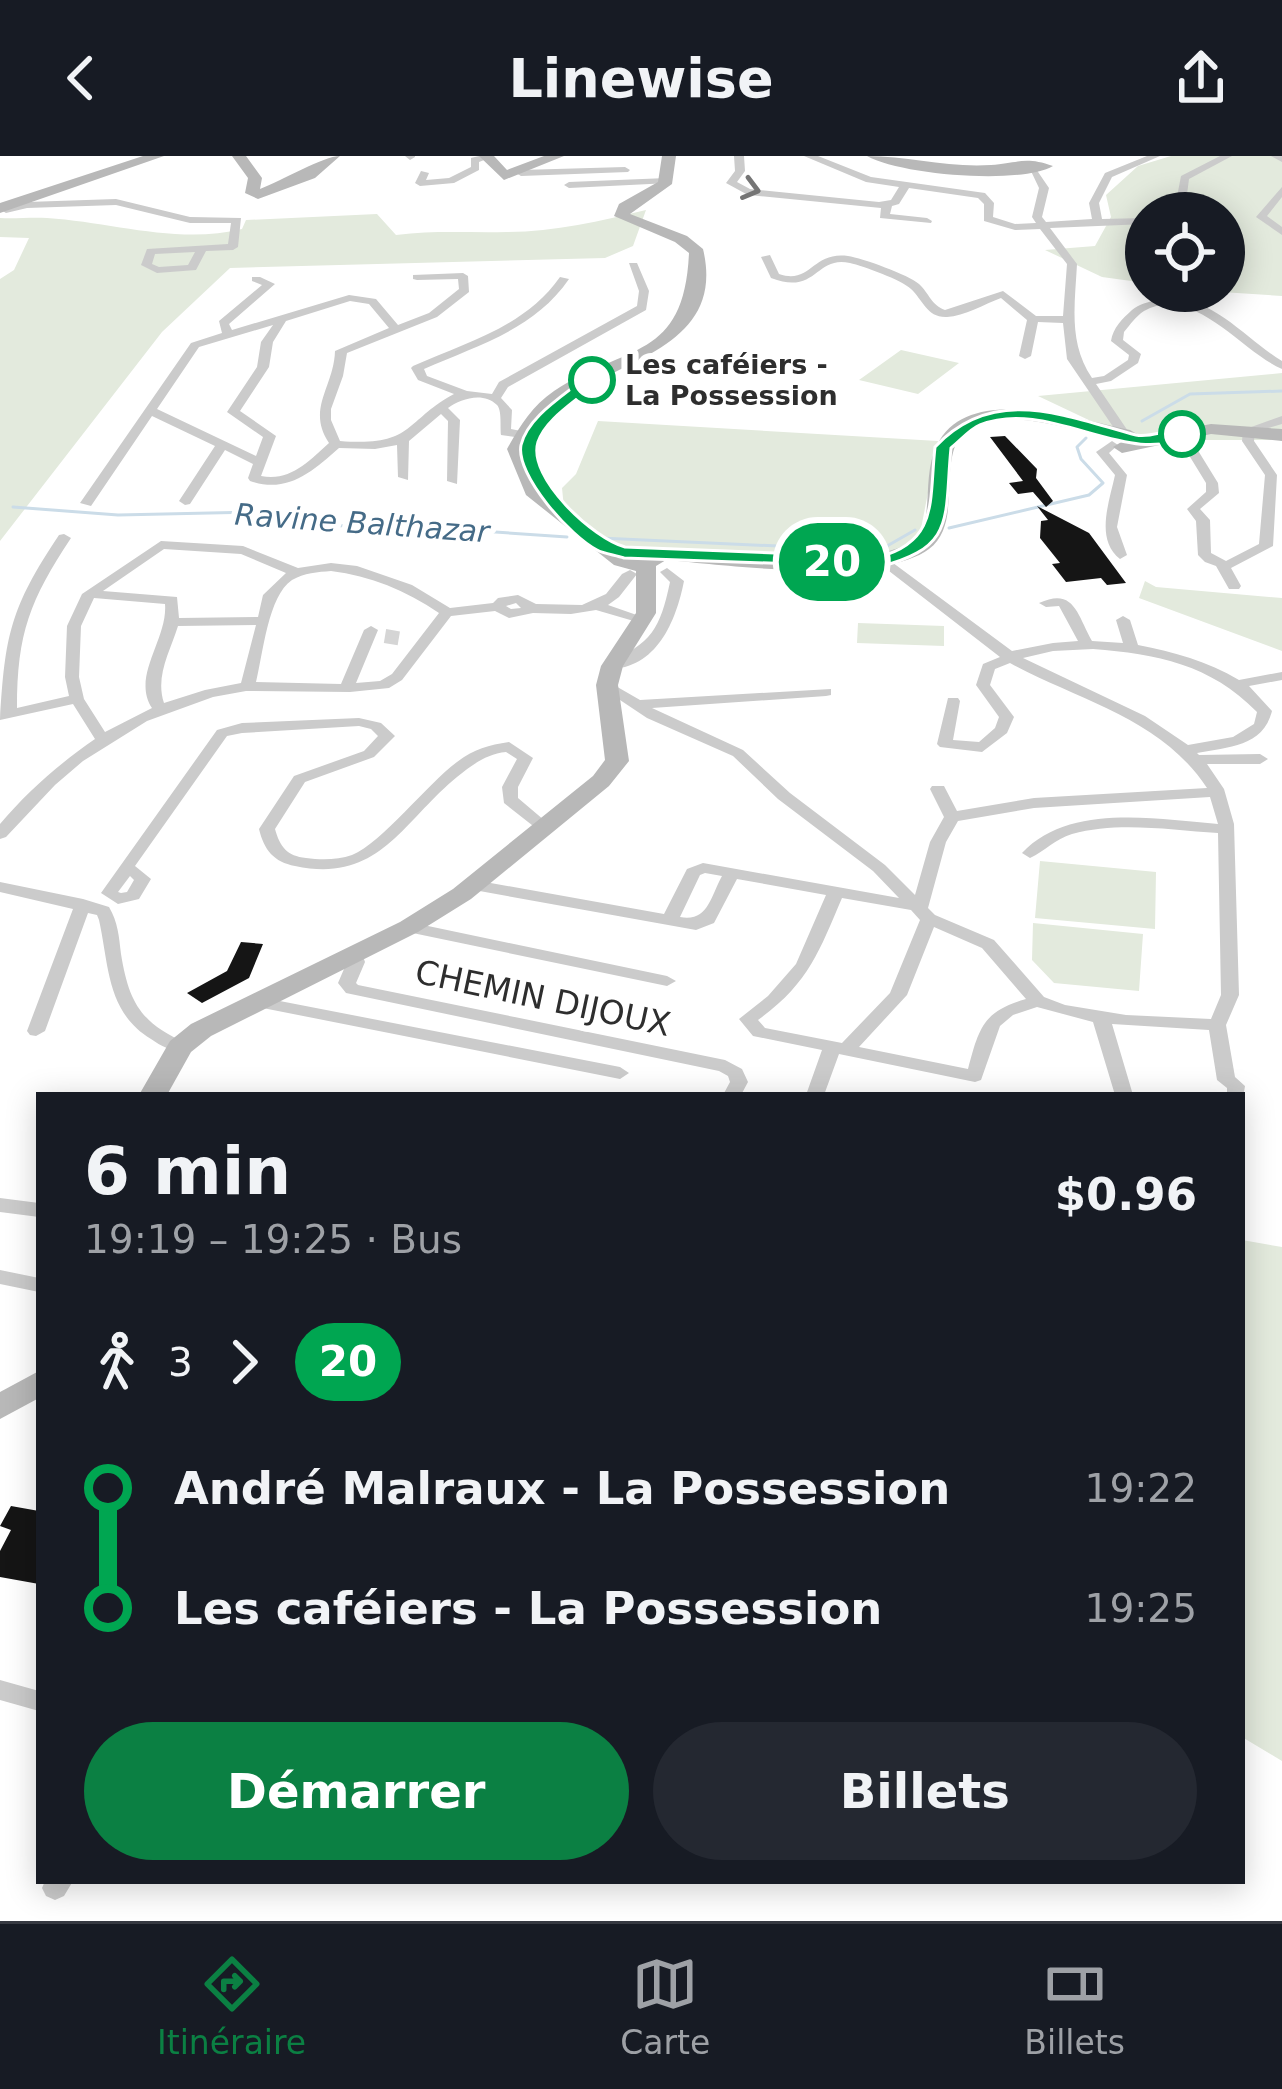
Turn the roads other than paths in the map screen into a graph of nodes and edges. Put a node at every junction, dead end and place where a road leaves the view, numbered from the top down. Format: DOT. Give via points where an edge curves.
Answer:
graph roads {
  1 [pos="157,156"];
  2 [pos="239,156"];
  3 [pos="557,156"];
  4 [pos="669,156"];
  5 [pos="739,156"];
  6 [pos="809,156"];
  7 [pos="874,156"];
  8 [pos="1156,156"];
  9 [pos="1227,156"];
  10 [pos="326,157"];
  11 [pos="486,157"];
  12 [pos="1036,163"];
  13 [pos="449,166"];
  14 [pos="828,166"];
  15 [pos="626,170"];
  16 [pos="424,173"];
  17 [pos="520,173"];
  18 [pos="667,181"];
  19 [pos="444,182"];
  20 [pos="568,184"];
  21 [pos="905,186"];
  22 [pos="1282,190"];
  23 [pos="1182,192"];
  24 [pos="258,195"];
  25 [pos="802,198"];
  26 [pos="887,205"];
  27 [pos="3,209"];
  28 [pos="237,220"];
  29 [pos="927,220"];
  30 [pos="1125,221"];
  31 [pos="1099,222"];
  32 [pos="1041,226"];
  33 [pos="1282,232"];
  34 [pos="201,250"];
  35 [pos="766,257"];
  36 [pos="633,265"];
  37 [pos="417,277"];
  38 [pos="350,278"];
  39 [pos="564,278"];
  40 [pos="256,280"];
  41 [pos="349,298"];
  42 [pos="1033,319"];
  43 [pos="1068,320"];
  44 [pos="281,321"];
  45 [pos="395,329"];
  46 [pos="227,333"];
  47 [pos="1025,356"];
  48 [pos="1282,365"];
  49 [pos="1087,382"];
  50 [pos="465,394"];
  51 [pos="490,397"];
  52 [pos="439,406"];
  53 [pos="148,410"];
  54 [pos="1282,421"];
  55 [pos="1249,430"];
  56 [pos="1182,434"];
  57 [pos="1282,435"];
  58 [pos="526,437"];
  59 [pos="403,438"];
  60 [pos="1117,438"];
  61 [pos="336,444"];
  62 [pos="222,445"];
  63 [pos="262,463"];
  64 [pos="1266,466"];
  65 [pos="1282,472"];
  66 [pos="404,477"];
  67 [pos="454,482"];
  68 [pos="185,501"];
  69 [pos="86,503"];
  70 [pos="64,538"];
  71 [pos="1266,546"];
  72 [pos="1120,555"];
  73 [pos="641,563"];
  74 [pos="887,563"];
  75 [pos="1282,563"];
  76 [pos="1222,565"];
  77 [pos="295,572"];
  78 [pos="1234,586"];
  79 [pos="89,594"];
  80 [pos="1046,602"];
  81 [pos="594,604"];
  82 [pos="447,612"];
  83 [pos="644,620"];
  84 [pos="1123,620"];
  85 [pos="262,621"];
  86 [pos="173,622"];
  87 [pos="375,634"];
  88 [pos="403,639"];
  89 [pos="424,641"];
  90 [pos="1087,645"];
  91 [pos="1132,649"];
  92 [pos="1009,656"];
  93 [pos="609,676"];
  94 [pos="1280,676"];
  95 [pos="1239,684"];
  96 [pos="248,686"];
  97 [pos="347,687"];
  98 [pos="826,692"];
  99 [pos="77,699"];
  100 [pos="952,700"];
  101 [pos="636,705"];
  102 [pos="163,712"];
  103 [pos="4,714"];
  104 [pos="102,740"];
  105 [pos="1192,755"];
  106 [pos="1260,759"];
  107 [pos="938,789"];
  108 [pos="1215,792"];
  109 [pos="952,817"];
  110 [pos="543,826"];
  111 [pos="1226,829"];
  112 [pos="0,834"];
  113 [pos="1030,854"];
  114 [pos="124,871"];
  115 [pos="732,872"];
  116 [pos="474,885"];
  117 [pos="6,888"];
  118 [pos="837,890"];
  119 [pos="83,904"];
  120 [pos="0,907"];
  121 [pos="924,913"];
  122 [pos="669,922"];
  123 [pos="409,927"];
  124 [pos="354,952"];
  125 [pos="667,982"];
  126 [pos="254,1001"];
  127 [pos="1039,1001"];
  128 [pos="1100,1015"];
  129 [pos="1217,1025"];
  130 [pos="36,1031"];
  131 [pos="181,1047"];
  132 [pos="839,1049"];
  133 [pos="620,1073"];
  134 [pos="155,1092"];
  135 [pos="734,1092"];
  136 [pos="817,1092"];
  137 [pos="1123,1092"];
  138 [pos="1236,1092"];
  139 [pos="0,1205"];
  140 [pos="36,1210"];
  141 [pos="0,1277"];
  142 [pos="36,1284"];
  143 [pos="36,1385"];
  144 [pos="0,1407"];
  145 [pos="0,1690"];
  146 [pos="36,1700"];
  1 -- 27 [label="main road"];
  2 -- 24 [label="main road"];
  3 -- 17 [label="main road"];
  4 -- 18 [label="main road"];
  5 -- 25 [label="street, one-way" via="735,188"];
  6 -- 14 [label="street"];
  7 -- 12 [label="main road" via="921,167"];
  8 -- 31 [label="street" via="1108,176 1094,203"];
  9 -- 23 [label="street" via="1184,178"];
  10 -- 24 [label="main road" via="310,175"];
  11 -- 17 [label="main road" via="501,176"];
  11 -- 19 [label="street"];
  12 -- 32 [label="street"];
  13 -- 19 [label="street"];
  14 -- 21 [label="street"];
  14 -- 25 [label="street"];
  15 -- 17 [label="street"];
  16 -- 19 [label="street" via="420,183"];
  18 -- 20 [label="street"];
  18 -- 58 [label="main road" via="622,216 697,252 691,314 665,341 585,384"];
  21 -- 26 [label="street"];
  21 -- 32 [label="street" via="971,192 986,199 993,223"];
  22 -- 33 [label="street" via="1261,217"];
  24 -- 28 [label="street"];
  25 -- 26 [label="street"];
  26 -- 29 [label="street" via="884,216"];
  27 -- 28 [label="street" via="116,202 190,220"];
  28 -- 34 [label="street" via="232,247"];
  30 -- 31 [label="street"];
  31 -- 32 [label="street"];
  32 -- 43 [label="street" via="1072,263"];
  34 -- 34 [label="street" via="196,266 149,268 151,251"];
  35 -- 42 [label="street" via="783,280 808,279 827,260 849,259 913,284 938,313 1003,294"];
  36 -- 51 [label="street" via="644,290 637,313"];
  37 -- 45 [label="street" via="464,276 465,290 433,315"];
  38 -- 41 [label="street"];
  39 -- 50 [label="street" via="546,304 417,368"];
  40 -- 46 [label="street" via="269,284 223,323"];
  41 -- 44 [label="street"];
  41 -- 45 [label="street" via="372,301"];
  42 -- 43 [label="street"];
  42 -- 47 [label="street"];
  43 -- 49 [label="street" via="1073,359"];
  44 -- 46 [label="street"];
  44 -- 63 [label="street" via="233,412 267,432"];
  45 -- 61 [label="street" via="340,351 343,370 324,410"];
  46 -- 53 [label="street" via="194,345"];
  48 -- 49 [label="street" via="1216,314 1155,304 1118,331 1134,362"];
  49 -- 60 [label="street"];
  50 -- 51 [label="street"];
  50 -- 52 [label="street"];
  51 -- 58 [label="street" via="506,410 503,429"];
  52 -- 59 [label="street"];
  52 -- 67 [label="street" via="454,420"];
  53 -- 62 [label="street"];
  53 -- 69 [label="street"];
  54 -- 55 [label="street"];
  55 -- 56 [label="main road"];
  55 -- 57 [label="main road"];
  55 -- 64 [label="street"];
  56 -- 60 [label="main road"];
  56 -- 76 [label="street" via="1212,483 1213,493 1193,508 1204,527 1199,542"];
  58 -- 73 [label="main road" via="529,460 561,513"];
  59 -- 61 [label="street"];
  59 -- 66 [label="street"];
  60 -- 72 [label="street" via="1102,452 1121,476 1109,527"];
  60 -- 74 [label="main road" via="1029,416 976,429 952,450 939,533 923,552"];
  61 -- 63 [label="street" via="285,482 254,478"];
  62 -- 63 [label="street"];
  62 -- 68 [label="street"];
  64 -- 65 [label="street"];
  64 -- 71 [label="street"];
  70 -- 103 [label="street" via="13,626"];
  71 -- 75 [label="street"];
  71 -- 76 [label="street"];
  73 -- 74 [label="main road"];
  73 -- 81 [label="street"];
  73 -- 83 [label="main road"];
  73 -- 93 [label="street" via="677,581 661,638"];
  74 -- 92 [label="street"];
  76 -- 78 [label="street"];
  77 -- 79 [label="street" via="243,550 161,545"];
  77 -- 82 [label="street" via="361,571"];
  77 -- 85 [label="street" via="277,584"];
  79 -- 86 [label="street" via="172,600"];
  79 -- 99 [label="street" via="74,626"];
  80 -- 90 [label="street" via="1064,602"];
  81 -- 82 [label="street" via="529,608 518,599"];
  81 -- 83 [label="street"];
  82 -- 89 [label="street"];
  83 -- 93 [label="main road"];
  84 -- 91 [label="street"];
  85 -- 86 [label="street"];
  85 -- 96 [label="street"];
  86 -- 102 [label="street" via="151,689"];
  87 -- 97 [label="street"];
  88 -- 89 [label="street"];
  89 -- 97 [label="street" via="392,681"];
  90 -- 91 [label="street"];
  90 -- 92 [label="street"];
  91 -- 95 [label="street"];
  92 -- 100 [label="street" via="983,675 1007,717 990,742 945,744"];
  92 -- 105 [label="street"];
  93 -- 101 [label="street"];
  93 -- 110 [label="main road" via="617,760"];
  94 -- 95 [label="street"];
  95 -- 105 [label="street" via="1265,711 1261,726"];
  96 -- 97 [label="street"];
  96 -- 102 [label="street"];
  98 -- 101 [label="street"];
  99 -- 103 [label="street"];
  99 -- 104 [label="street"];
  101 -- 121 [label="street" via="738,753"];
  102 -- 104 [label="street"];
  104 -- 112 [label="street" via="54,773"];
  105 -- 106 [label="street"];
  105 -- 108 [label="street"];
  107 -- 109 [label="street"];
  108 -- 109 [label="street"];
  108 -- 111 [label="street"];
  109 -- 121 [label="street" via="938,842"];
  110 -- 114 [label="street" via="510,800 525,766 521,752 500,747 464,760 363,856 328,864 286,859 273,850 267,829 299,779 369,754 387,736 359,722 242,728 215,739"];
  110 -- 116 [label="main road"];
  111 -- 113 [label="street" via="1096,826 1050,837"];
  111 -- 129 [label="street" via="1230,995"];
  114 -- 114 [label="street" via="109,893 112,896 127,898 143,879"];
  115 -- 118 [label="street"];
  115 -- 122 [label="street" via="708,919"];
  115 -- 122 [label="street" via="697,869"];
  116 -- 122 [label="street"];
  116 -- 123 [label="main road"];
  117 -- 119 [label="street"];
  117 -- 120 [label="street"];
  118 -- 121 [label="street"];
  118 -- 132 [label="street" via="804,966 751,1015 752,1029"];
  119 -- 130 [label="street"];
  119 -- 131 [label="street" via="108,916 116,975 139,1027"];
  121 -- 127 [label="street" via="988,944"];
  121 -- 132 [label="street" via="898,995"];
  123 -- 124 [label="main road"];
  123 -- 125 [label="street"];
  124 -- 126 [label="main road"];
  124 -- 135 [label="street, CHEMIN DIJOUX" via="352,989 725,1066 739,1082"];
  126 -- 131 [label="main road"];
  126 -- 133 [label="street"];
  127 -- 128 [label="street"];
  127 -- 132 [label="street" via="992,1019 975,1076"];
  128 -- 129 [label="street"];
  128 -- 137 [label="street"];
  129 -- 138 [label="street" via="1226,1080"];
  131 -- 134 [label="main road"];
  132 -- 136 [label="street"];
  139 -- 140 [label="street"];
  141 -- 142 [label="street"];
  143 -- 144 [label="main road"];
  145 -- 146 [label="street"];
}
